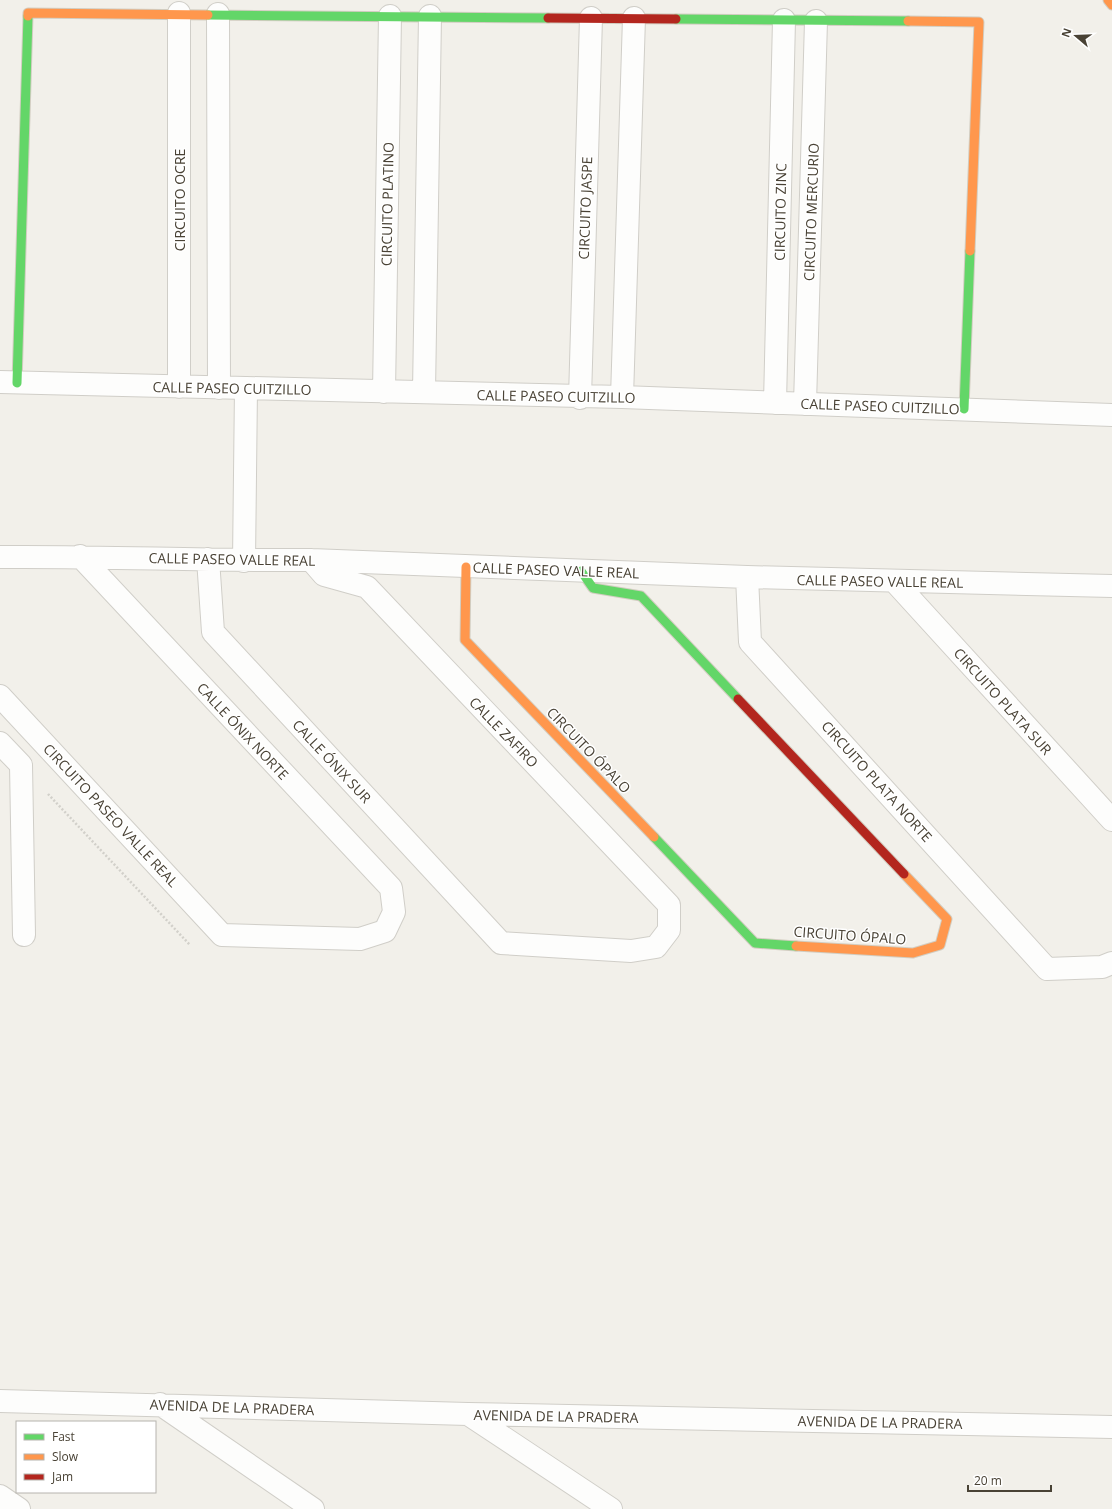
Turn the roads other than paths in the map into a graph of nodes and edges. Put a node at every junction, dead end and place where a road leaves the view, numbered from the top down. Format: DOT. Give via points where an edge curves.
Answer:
graph roads {
  1 [pos="1108,0"];
  2 [pos="1112,5"];
  3 [pos="179,14"];
  4 [pos="218,14"];
  5 [pos="390,16"];
  6 [pos="430,16"];
  7 [pos="591,18"];
  8 [pos="634,18"];
  9 [pos="784,20"];
  10 [pos="816,21"];
  11 [pos="9,383"];
  12 [pos="179,387"];
  13 [pos="219,388"];
  14 [pos="246,388"];
  15 [pos="384,392"];
  16 [pos="424,392"];
  17 [pos="622,397"];
  18 [pos="580,398"];
  19 [pos="775,403"];
  20 [pos="805,404"];
  21 [pos="964,409"];
  22 [pos="1112,415"];
  23 [pos="80,556"];
  24 [pos="0,557"];
  25 [pos="208,559"];
  26 [pos="311,560"];
  27 [pos="244,561"];
  28 [pos="466,567"];
  29 [pos="581,571"];
  30 [pos="747,577"];
  31 [pos="895,582"];
  32 [pos="1112,586"];
  33 [pos="0,696"];
  34 [pos="0,743"];
  35 [pos="1112,820"];
  36 [pos="669,930"];
  37 [pos="24,935"];
  38 [pos="222,935"];
  39 [pos="1112,963"];
  40 [pos="0,1401"];
  41 [pos="160,1404"];
  42 [pos="468,1414"];
  43 [pos="1112,1427"];
  44 [pos="0,1496"];
  45 [pos="19,1509"];
  46 [pos="313,1509"];
  47 [pos="611,1509"];
  1 -- 2 [label="street"];
  3 -- 4 [label="street"];
  3 -- 11 [label="street" via="28,13"];
  3 -- 12 [label="street, CIRCUITO OCRE"];
  4 -- 5 [label="street"];
  4 -- 13 [label="street"];
  5 -- 6 [label="street"];
  5 -- 15 [label="street, CIRCUITO PLATINO"];
  6 -- 7 [label="street"];
  6 -- 16 [label="street"];
  7 -- 8 [label="street"];
  7 -- 18 [label="street, CIRCUITO JASPE"];
  8 -- 9 [label="street"];
  8 -- 17 [label="street"];
  9 -- 10 [label="street"];
  9 -- 19 [label="street, CIRCUITO ZINC"];
  10 -- 20 [label="street, CIRCUITO MERCURIO"];
  10 -- 21 [label="street" via="979,22"];
  11 -- 12 [label="street, CALLE PASEO CUITZILLO"];
  12 -- 13 [label="street, CALLE PASEO CUITZILLO"];
  13 -- 14 [label="street, CALLE PASEO CUITZILLO"];
  14 -- 15 [label="street, CALLE PASEO CUITZILLO"];
  14 -- 27 [label="street"];
  15 -- 16 [label="street, CALLE PASEO CUITZILLO"];
  16 -- 18 [label="street, CALLE PASEO CUITZILLO"];
  17 -- 18 [label="street, CALLE PASEO CUITZILLO"];
  17 -- 19 [label="street, CALLE PASEO CUITZILLO"];
  19 -- 20 [label="street, CALLE PASEO CUITZILLO"];
  20 -- 21 [label="street, CALLE PASEO CUITZILLO"];
  21 -- 22 [label="street, CALLE PASEO CUITZILLO"];
  23 -- 24 [label="street, CALLE PASEO VALLE REAL"];
  23 -- 25 [label="street, CALLE PASEO VALLE REAL"];
  23 -- 38 [label="street, CALLE ÓNIX NORTE" via="391,888 394,912 385,931 360,939"];
  25 -- 27 [label="street, CALLE PASEO VALLE REAL"];
  25 -- 36 [label="street, CALLE ÓNIX SUR" via="213,632 501,943 631,951 656,947"];
  26 -- 27 [label="street, CALLE PASEO VALLE REAL"];
  26 -- 28 [label="street, CALLE PASEO VALLE REAL"];
  26 -- 36 [label="street, CALLE ZAFIRO" via="324,575 367,587 669,905"];
  28 -- 29 [label="street, CALLE PASEO VALLE REAL"];
  28 -- 29 [label="street, CIRCUITO ÓPALO" via="465,640 755,943 913,954 940,945 947,919 641,596 594,588"];
  29 -- 30 [label="street, CALLE PASEO VALLE REAL"];
  30 -- 31 [label="street, CALLE PASEO VALLE REAL"];
  30 -- 39 [label="street, CIRCUITO PLATA NORTE" via="750,642 1047,969 1102,967"];
  31 -- 32 [label="street, CALLE PASEO VALLE REAL"];
  31 -- 35 [label="street, CIRCUITO PLATA SUR"];
  33 -- 38 [label="street, CIRCUITO PASEO VALLE REAL"];
  34 -- 37 [label="street" via="22,765"];
  40 -- 41 [label="street, AVENIDA DE LA PRADERA"];
  41 -- 42 [label="street, AVENIDA DE LA PRADERA"];
  41 -- 46 [label="street"];
  42 -- 43 [label="street, AVENIDA DE LA PRADERA"];
  42 -- 47 [label="street"];
  44 -- 45 [label="street"];
}
